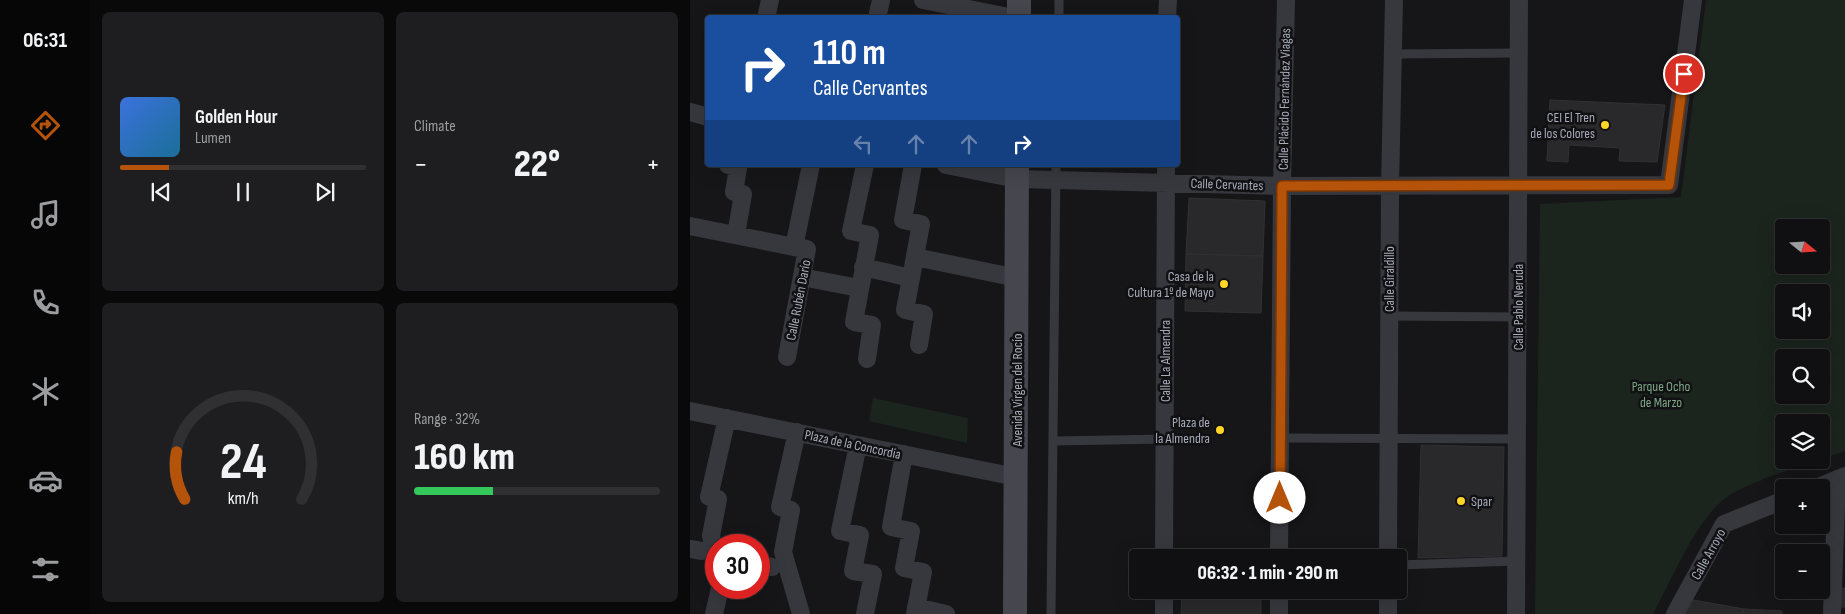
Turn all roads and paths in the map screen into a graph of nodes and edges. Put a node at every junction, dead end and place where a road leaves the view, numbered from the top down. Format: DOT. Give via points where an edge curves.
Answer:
graph roads {
  1 [pos="770,0"];
  2 [pos="881,0"];
  3 [pos="923,0"];
  4 [pos="1020,0"];
  5 [pos="1059,0"];
  6 [pos="1168,0"];
  7 [pos="1286,0"];
  8 [pos="1394,0"];
  9 [pos="1519,0"];
  10 [pos="1693,0"];
  11 [pos="943,7"];
  12 [pos="767,15"];
  13 [pos="878,15"];
  14 [pos="995,15"];
  15 [pos="1019,15"];
  16 [pos="1059,15"];
  17 [pos="1167,15"];
  18 [pos="1519,53"];
  19 [pos="1393,54"];
  20 [pos="690,112"];
  21 [pos="705,115"];
  22 [pos="735,167"];
  23 [pos="811,167"];
  24 [pos="865,167"];
  25 [pos="913,167"];
  26 [pos="966,167"];
  27 [pos="1017,172"];
  28 [pos="1055,173"];
  29 [pos="1166,173"];
  30 [pos="1282,186"];
  31 [pos="1390,187"];
  32 [pos="1519,187"];
  33 [pos="690,226"];
  34 [pos="736,236"];
  35 [pos="794,247"];
  36 [pos="915,258"];
  37 [pos="863,267"];
  38 [pos="911,278"];
  39 [pos="1017,278"];
  40 [pos="812,279"];
  41 [pos="859,288"];
  42 [pos="1389,316"];
  43 [pos="1518,317"];
  44 [pos="919,345"];
  45 [pos="787,357"];
  46 [pos="867,359"];
  47 [pos="690,410"];
  48 [pos="727,418"];
  49 [pos="797,432"];
  50 [pos="1280,438"];
  51 [pos="1389,438"];
  52 [pos="1164,439"];
  53 [pos="1518,439"];
  54 [pos="1054,441"];
  55 [pos="858,445"];
  56 [pos="904,454"];
  57 [pos="1016,477"];
  58 [pos="1841,478"];
  59 [pos="1775,504"];
  60 [pos="1164,549"];
  61 [pos="1279,549"];
  62 [pos="1388,549"];
  63 [pos="703,553"];
  64 [pos="1517,561"];
  65 [pos="1407,565"];
  66 [pos="717,599"];
  67 [pos="1164,599"];
  68 [pos="1279,599"];
  69 [pos="1388,599"];
  70 [pos="915,611"];
  71 [pos="714,614"];
  72 [pos="801,614"];
  73 [pos="868,614"];
  74 [pos="946,614"];
  75 [pos="1015,614"];
  76 [pos="1051,614"];
  77 [pos="1164,614"];
  78 [pos="1279,614"];
  79 [pos="1388,614"];
  80 [pos="1516,614"];
  81 [pos="1675,614"];
  82 [pos="1832,614"];
  1 -- 12 [label="street"];
  2 -- 13 [label="street"];
  3 -- 11 [label="street"];
  4 -- 15 [label="street"];
  5 -- 16 [label="lane"];
  6 -- 17 [label="street"];
  7 -- 30 [label="street, Calle Plácido Fernández Viagas"];
  8 -- 19 [label="street, Calle Giraldillo"];
  9 -- 18 [label="street, Calle Pablo Neruda"];
  10 -- 32 [label="street, Calle Cervantes" via="1669,185"];
  11 -- 14 [label="street"];
  18 -- 19 [label="lane"];
  18 -- 32 [label="street, Calle Pablo Neruda"];
  19 -- 31 [label="street, Calle Giraldillo"];
  20 -- 21 [label="street"];
  22 -- 34 [label="street" via="738,168 734,192 743,194"];
  23 -- 35 [label="street, Calle Rubén Darío"];
  24 -- 37 [label="street" via="851,231 870,235"];
  25 -- 36 [label="street" via="902,220 921,224"];
  26 -- 27 [label="street, Calle Cervantes"];
  27 -- 28 [label="street, Calle Cervantes"];
  27 -- 39 [label="street, Avenida Virgen del Rocío"];
  28 -- 29 [label="street, Calle Cervantes"];
  28 -- 54 [label="lane"];
  29 -- 30 [label="street, Calle Cervantes"];
  29 -- 52 [label="street, Calle La Almendra"];
  30 -- 31 [label="street, Calle Cervantes"];
  30 -- 50 [label="street, Calle Plácido Fernández Viagas"];
  31 -- 32 [label="street, Calle Cervantes"];
  31 -- 42 [label="street, Calle Giraldillo"];
  32 -- 43 [label="street, Calle Pablo Neruda"];
  33 -- 34 [label="street"];
  34 -- 35 [label="street"];
  35 -- 45 [label="street, Calle Rubén Darío" via="807,249"];
  36 -- 38 [label="street"];
  36 -- 39 [label="street"];
  37 -- 38 [label="street"];
  37 -- 41 [label="street"];
  38 -- 44 [label="street" via="905,310 924,314"];
  39 -- 57 [label="street, Avenida Virgen del Rocío"];
  40 -- 41 [label="street"];
  41 -- 46 [label="street" via="854,322 872,325"];
  42 -- 43 [label="lane"];
  42 -- 51 [label="street, Calle Giraldillo"];
  43 -- 53 [label="street, Calle Pablo Neruda"];
  47 -- 48 [label="street, Plaza de la Concordia"];
  48 -- 49 [label="street, Plaza de la Concordia"];
  48 -- 63 [label="street" via="709,497 718,499 711,536"];
  49 -- 55 [label="street, Plaza de la Concordia"];
  49 -- 72 [label="street" via="780,507 791,510 783,552"];
  50 -- 51 [label="lane"];
  50 -- 61 [label="street, Calle Plácido Fernández Viagas"];
  51 -- 53 [label="lane"];
  51 -- 62 [label="street, Calle Giraldillo"];
  52 -- 54 [label="lane"];
  52 -- 60 [label="street, Calle La Almendra"];
  53 -- 64 [label="street, Calle Pablo Neruda"];
  54 -- 76 [label="lane"];
  55 -- 56 [label="street, Plaza de la Concordia"];
  55 -- 73 [label="street" via="840,531 860,535 854,571 873,574"];
  56 -- 57 [label="street, Plaza de la Concordia"];
  56 -- 70 [label="street" via="891,527 910,531 904,568 923,572"];
  57 -- 75 [label="street, Avenida Virgen del Rocío"];
  58 -- 82 [label="street"];
  59 -- 81 [label="street, Calle Arroyo" via="1724,524"];
  64 -- 65 [label="lane"];
  64 -- 80 [label="street, Calle Pablo Neruda"];
  66 -- 71 [label="street"];
  67 -- 77 [label="street"];
  68 -- 78 [label="street"];
  69 -- 79 [label="street"];
  70 -- 74 [label="street"];
}
